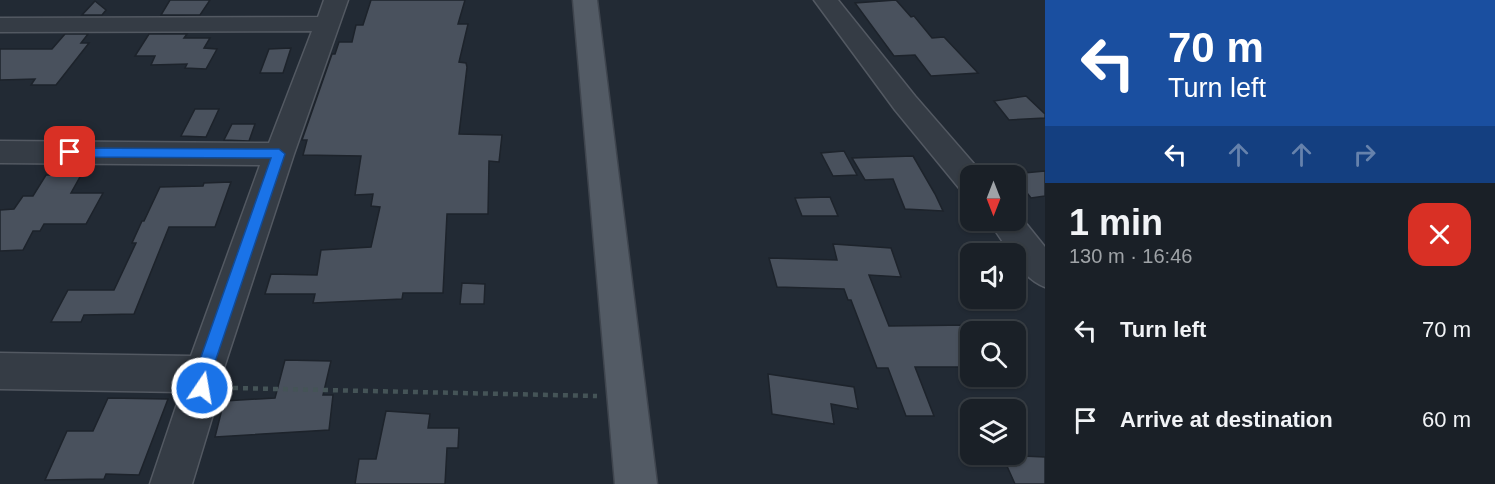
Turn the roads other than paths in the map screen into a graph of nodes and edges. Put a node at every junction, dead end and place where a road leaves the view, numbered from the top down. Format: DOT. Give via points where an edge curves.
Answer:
graph roads {
  1 [pos="585,0"];
  2 [pos="826,0"];
  3 [pos="332,12"];
  4 [pos="0,25"];
  5 [pos="0,152"];
  6 [pos="279,154"];
  7 [pos="960,168"];
  8 [pos="1013,231"];
  9 [pos="1045,272"];
  10 [pos="0,371"];
  11 [pos="203,381"];
  12 [pos="171,484"];
  13 [pos="636,484"];
  1 -- 13 [label="main road"];
  2 -- 7 [label="street"];
  3 -- 4 [label="street"];
  3 -- 6 [label="street"];
  5 -- 6 [label="street"];
  6 -- 11 [label="street"];
  8 -- 9 [label="street"];
  10 -- 11 [label="street"];
  11 -- 12 [label="street"];
}
